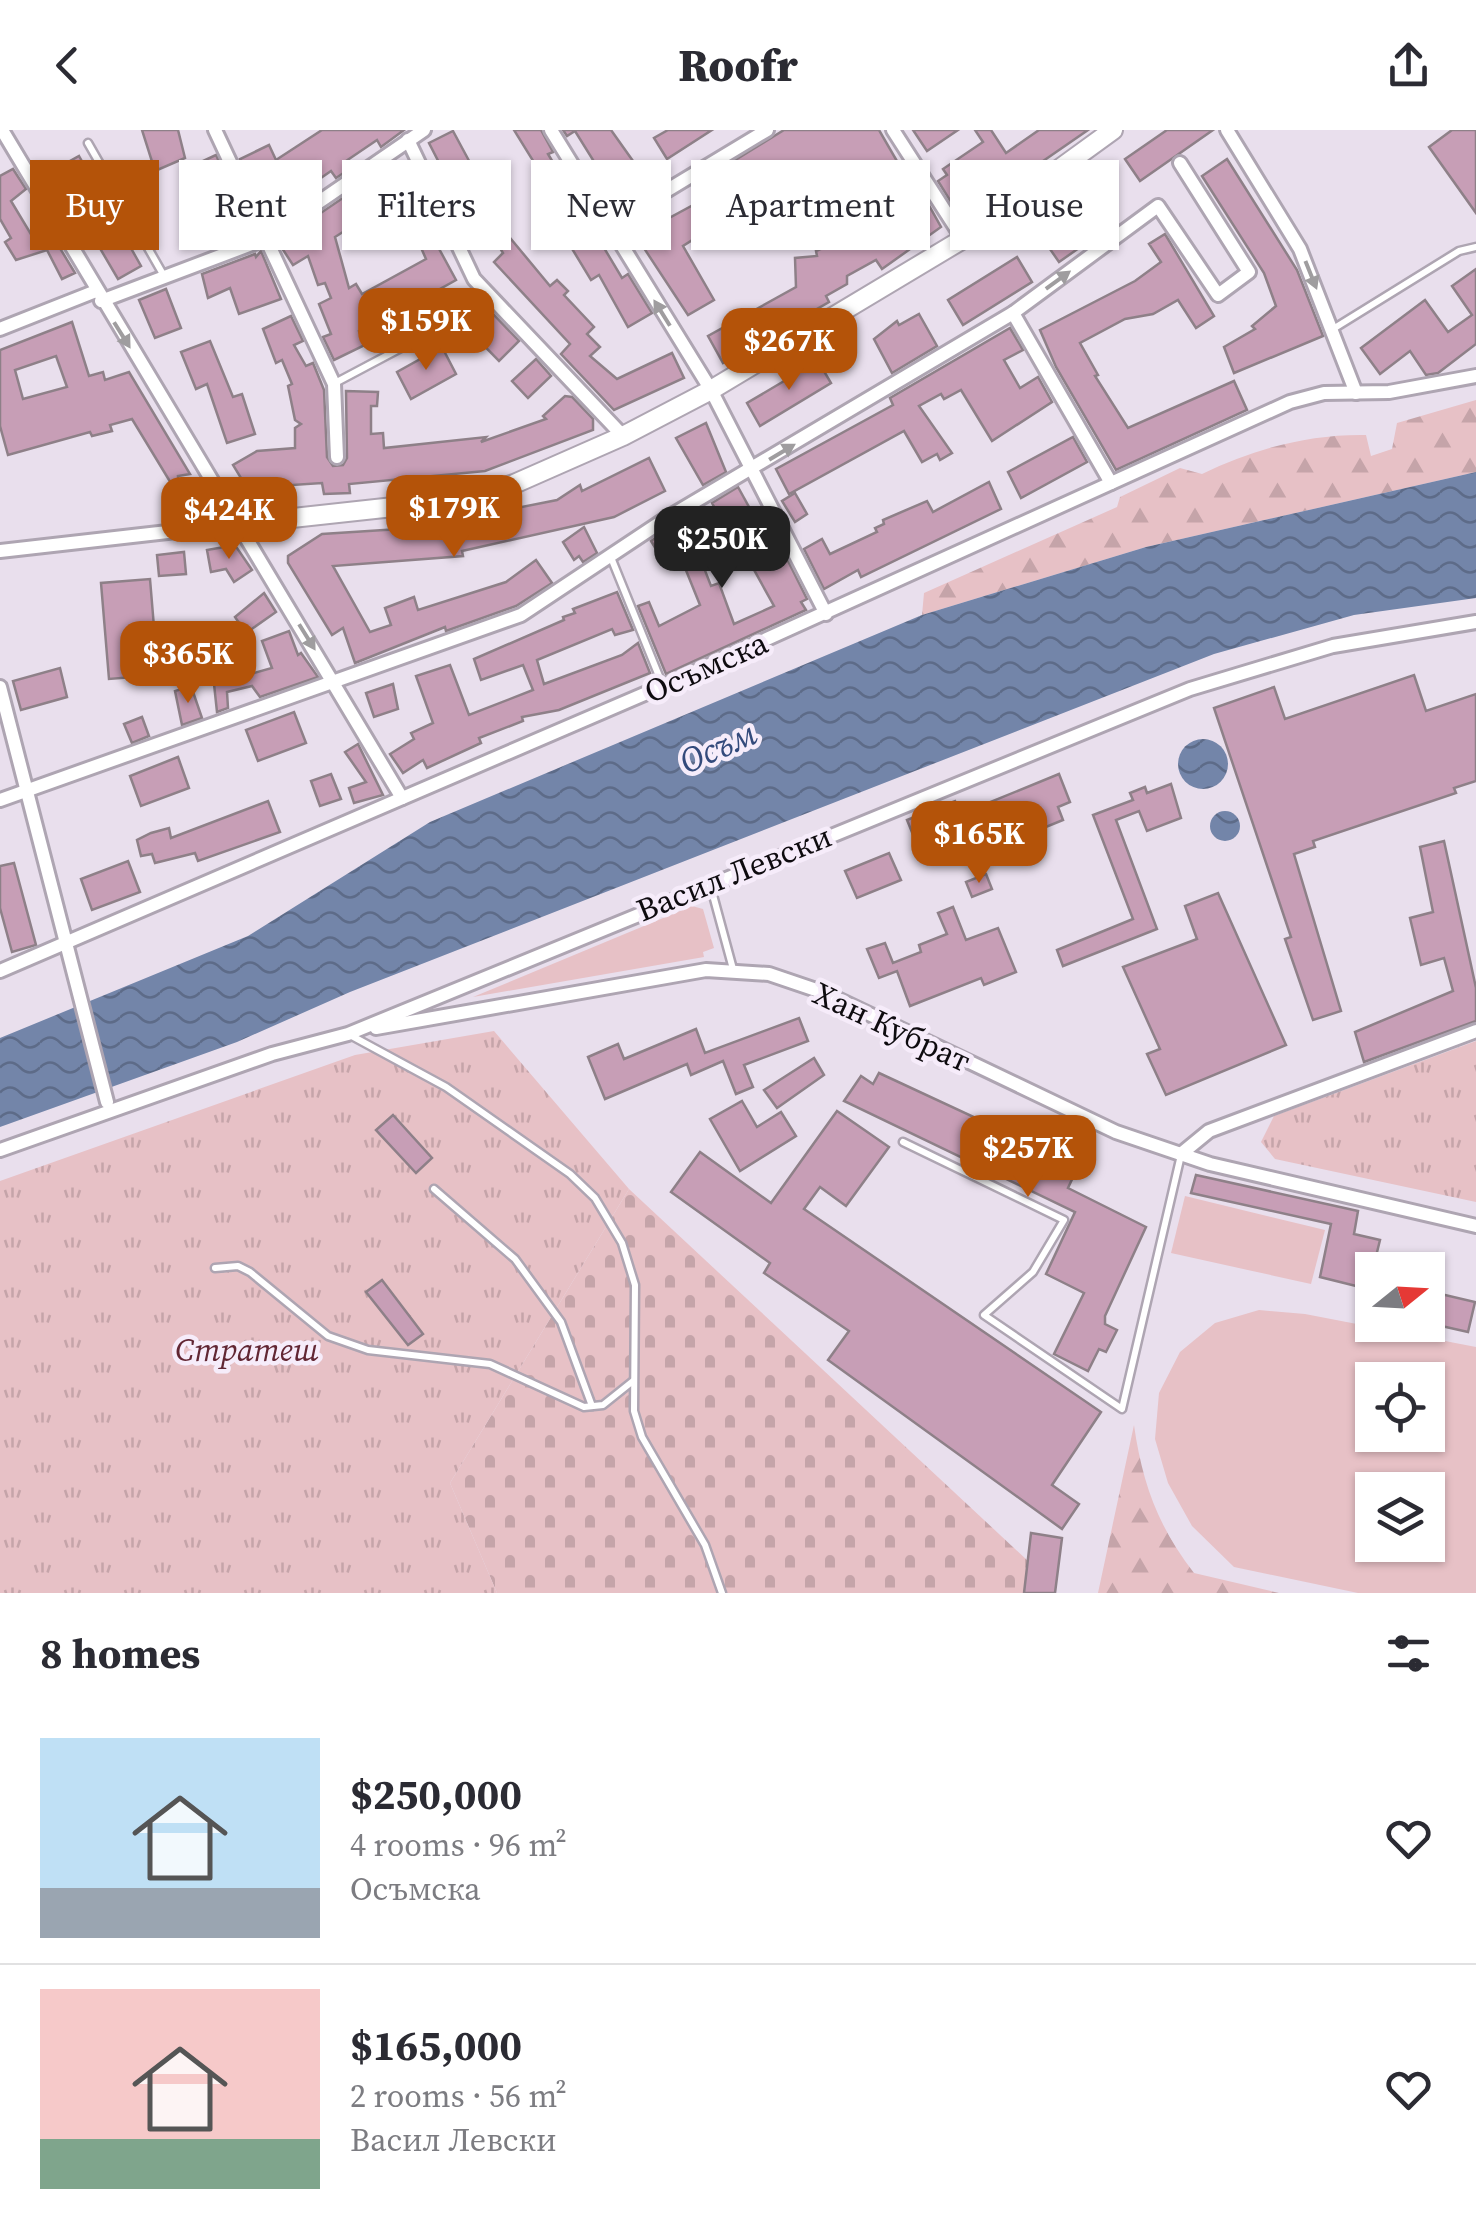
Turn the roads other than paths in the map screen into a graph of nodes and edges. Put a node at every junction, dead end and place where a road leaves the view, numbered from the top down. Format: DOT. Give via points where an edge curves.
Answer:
graph roads {
  1 [pos="2,130"];
  2 [pos="215,130"];
  3 [pos="424,130"];
  4 [pos="552,130"];
  5 [pos="768,130"];
  6 [pos="893,130"];
  7 [pos="1113,130"];
  8 [pos="1227,130"];
  9 [pos="408,140"];
  10 [pos="88,143"];
  11 [pos="229,160"];
  12 [pos="570,160"];
  13 [pos="1071,160"];
  14 [pos="1180,163"];
  15 [pos="671,188"];
  16 [pos="322,200"];
  17 [pos="950,219"];
  18 [pos="950,245"];
  19 [pos="1476,247"];
  20 [pos="236,250"];
  21 [pos="270,250"];
  22 [pos="623,250"];
  23 [pos="164,277"];
  24 [pos="98,296"];
  25 [pos="1013,313"];
  26 [pos="0,329"];
  27 [pos="1333,329"];
  28 [pos="433,331"];
  29 [pos="1476,376"];
  30 [pos="334,384"];
  31 [pos="711,390"];
  32 [pos="1356,392"];
  33 [pos="624,436"];
  34 [pos="337,457"];
  35 [pos="752,470"];
  36 [pos="1111,484"];
  37 [pos="238,524"];
  38 [pos="0,550"];
  39 [pos="609,554"];
  40 [pos="826,614"];
  41 [pos="1476,622"];
  42 [pos="334,682"];
  43 [pos="663,686"];
  44 [pos="1,692"];
  45 [pos="26,791"];
  46 [pos="402,798"];
  47 [pos="0,800"];
  48 [pos="710,883"];
  49 [pos="66,946"];
  50 [pos="733,969"];
  51 [pos="0,970"];
  52 [pos="1476,1032"];
  53 [pos="348,1034"];
  54 [pos="107,1102"];
  55 [pos="903,1142"];
  56 [pos="0,1150"];
  57 [pos="1182,1154"];
  58 [pos="434,1188"];
  59 [pos="1476,1226"];
  60 [pos="215,1268"];
  61 [pos="634,1380"];
  62 [pos="592,1406"];
  63 [pos="722,1593"];
  1 -- 24 [label="street"];
  2 -- 11 [label="street"];
  3 -- 9 [label="street"];
  4 -- 12 [label="street"];
  5 -- 15 [label="street"];
  6 -- 17 [label="street"];
  7 -- 13 [label="street"];
  8 -- 27 [label="street, one-way" via="1300,248"];
  9 -- 16 [label="street"];
  9 -- 33 [label="street" via="474,280"];
  10 -- 23 [label="lane"];
  25 -- 14 [label="street, one-way" via="1158,206 1218,295 1249,272"];
  18 -- 31 [label="street"];
  19 -- 27 [label="lane"];
  20 -- 23 [label="street"];
  21 -- 30 [label="street"];
  31 -- 22 [label="street, one-way"];
  23 -- 24 [label="street"];
  24 -- 26 [label="street"];
  24 -- 37 [label="street, one-way"];
  35 -- 25 [label="street, one-way"];
  25 -- 36 [label="street"];
  27 -- 32 [label="street"];
  28 -- 30 [label="lane"];
  29 -- 32 [label="street, Осъмска"];
  30 -- 34 [label="street"];
  31 -- 33 [label="street"];
  31 -- 35 [label="street"];
  32 -- 36 [label="street, Осъмска" via="1290,402"];
  33 -- 37 [label="street" via="467,499"];
  35 -- 39 [label="street"];
  35 -- 40 [label="street"];
  36 -- 40 [label="street, Осъмска"];
  37 -- 38 [label="street"];
  37 -- 42 [label="street, one-way"];
  39 -- 42 [label="street" via="521,614"];
  39 -- 43 [label="lane"];
  40 -- 43 [label="street, Осъмска"];
  41 -- 48 [label="street, Васил Левски" via="1333,646 1190,689"];
  42 -- 45 [label="street"];
  42 -- 46 [label="street"];
  43 -- 46 [label="street, Осъмска"];
  44 -- 45 [label="street"];
  45 -- 47 [label="street"];
  45 -- 49 [label="street"];
  46 -- 49 [label="street, Осъмска"];
  48 -- 50 [label="lane"];
  48 -- 53 [label="street, Васил Левски"];
  49 -- 51 [label="street, Осъмска"];
  49 -- 54 [label="street"];
  50 -- 53 [label="street, Хан Кубрат"];
  50 -- 57 [label="street, Хан Кубрат" via="826,993 1116,1132"];
  52 -- 57 [label="street" via="1209,1131"];
  53 -- 56 [label="street, Васил Левски" via="272,1054"];
  53 -- 61 [label="lane" via="446,1087 595,1198 622,1243 635,1285"];
  55 -- 57 [label="lane" via="1064,1220 1033,1272 984,1315 1122,1409"];
  57 -- 59 [label="street, Хан Кубрат"];
  58 -- 62 [label="lane" via="514,1258 550,1306 571,1343"];
  60 -- 62 [label="lane" via="250,1272 328,1336 368,1350 490,1364"];
  61 -- 62 [label="lane"];
  61 -- 63 [label="lane" via="642,1437 706,1545"];
}
